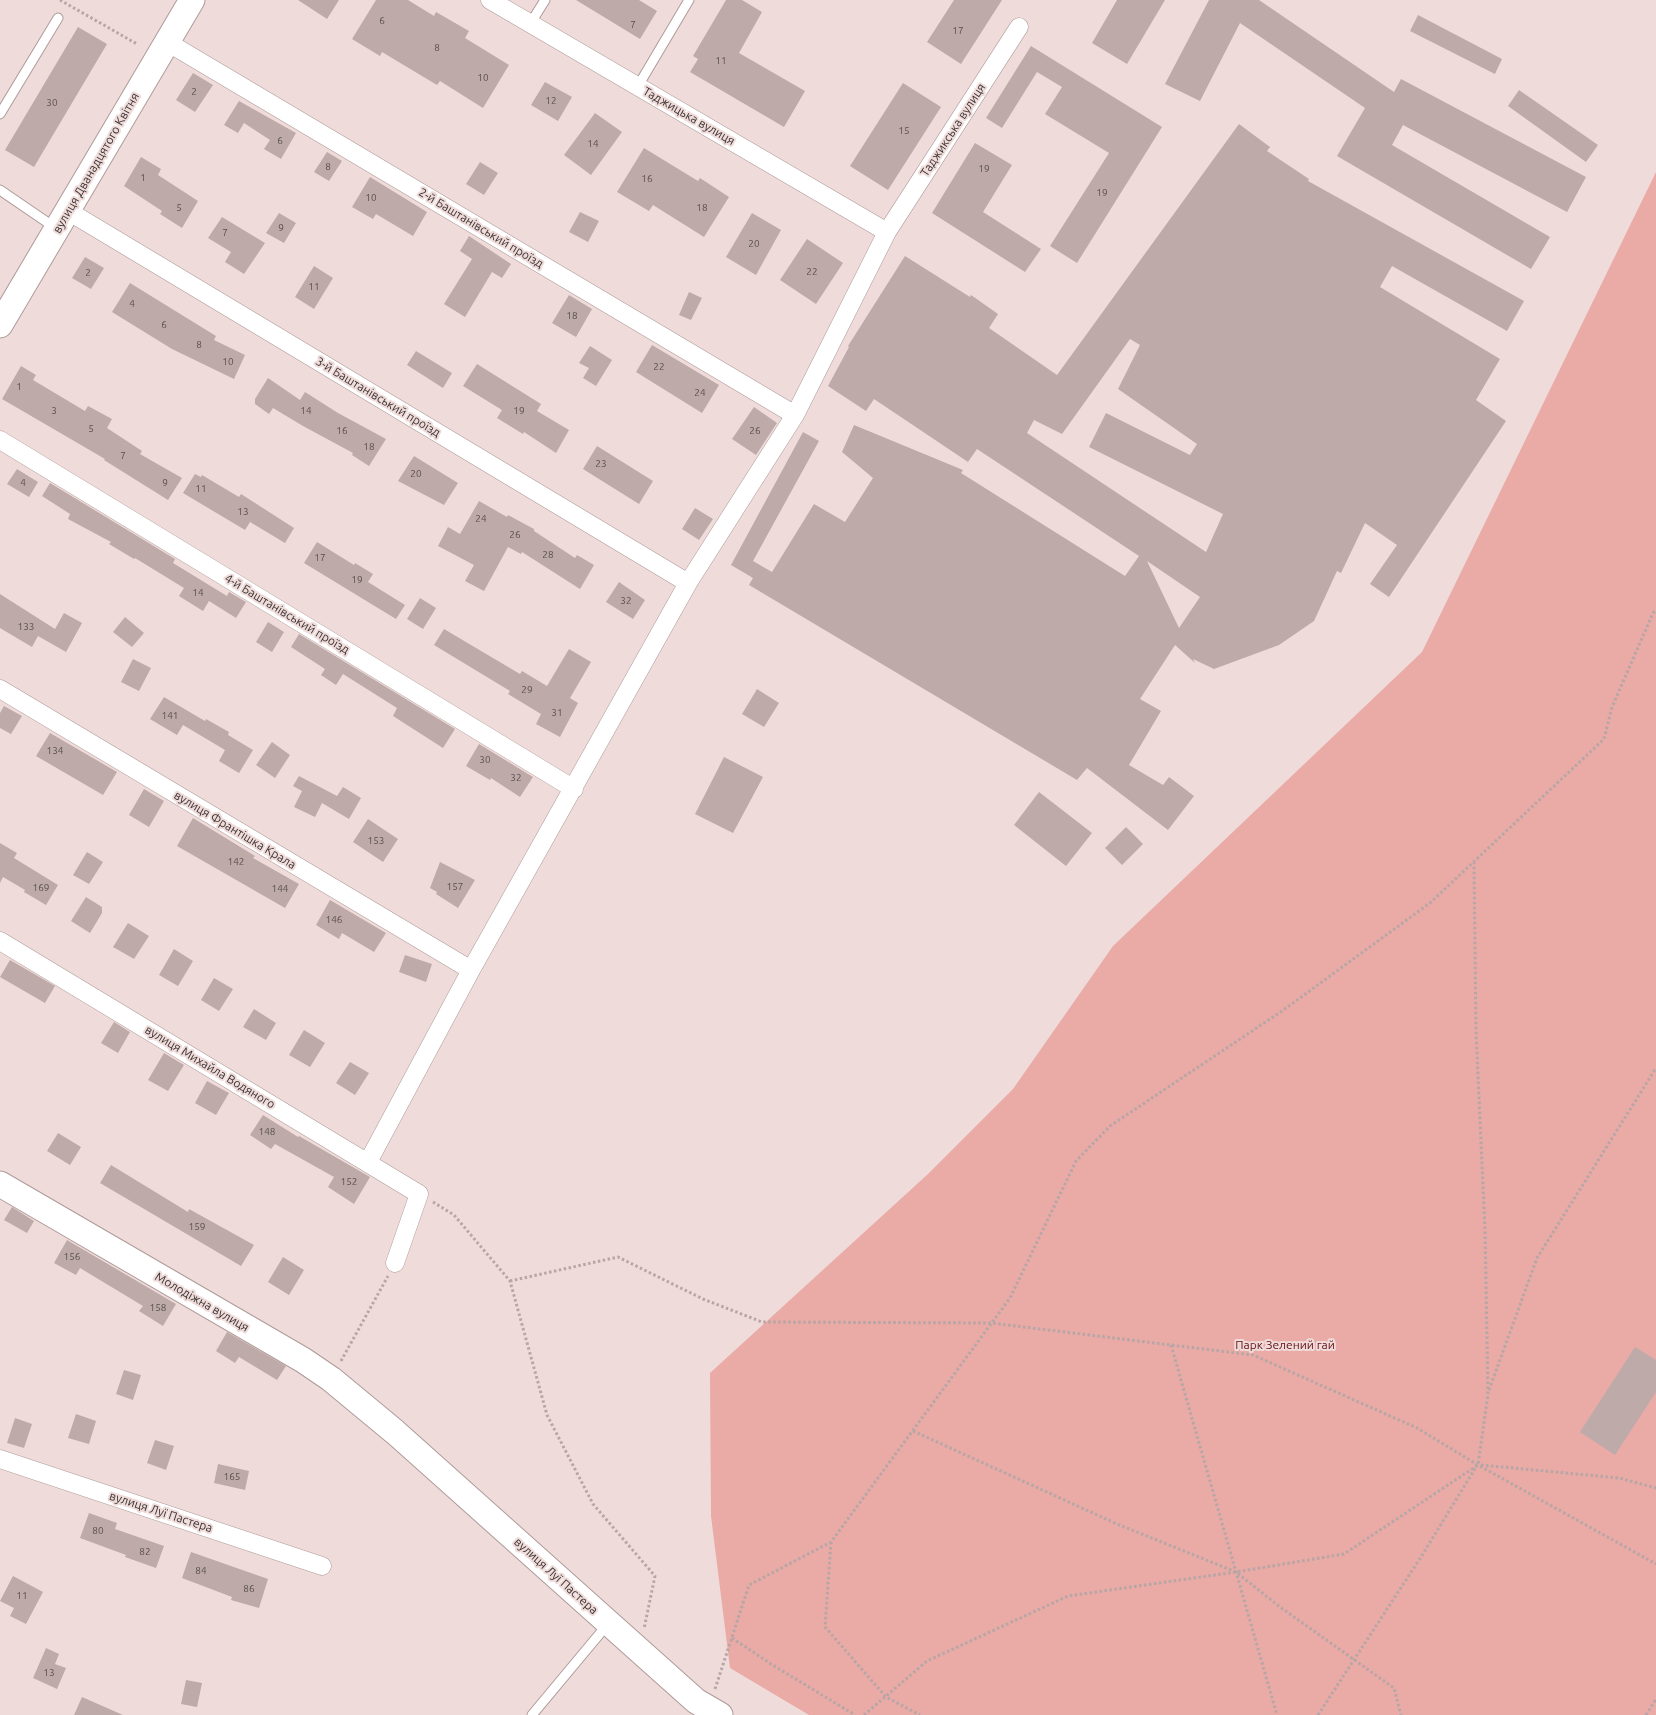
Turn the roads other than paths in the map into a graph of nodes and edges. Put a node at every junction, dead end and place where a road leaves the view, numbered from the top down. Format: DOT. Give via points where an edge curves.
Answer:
graph roads {
  1 [pos="192,0"];
  2 [pos="490,0"];
  3 [pos="546,0"];
  4 [pos="689,0"];
  5 [pos="58,18"];
  6 [pos="530,24"];
  7 [pos="1019,27"];
  8 [pos="167,42"];
  9 [pos="638,86"];
  10 [pos="0,114"];
  11 [pos="0,190"];
  12 [pos="63,220"];
  13 [pos="887,232"];
  14 [pos="0,325"];
  15 [pos="794,415"];
  16 [pos="0,440"];
  17 [pos="688,583"];
  18 [pos="0,689"];
  19 [pos="574,789"];
  20 [pos="0,941"];
  21 [pos="471,970"];
  22 [pos="368,1162"];
  23 [pos="0,1184"];
  24 [pos="395,1263"];
  25 [pos="395,1432"];
  26 [pos="0,1458"];
  27 [pos="322,1566"];
  28 [pos="608,1622"];
  29 [pos="704,1708"];
  30 [pos="532,1715"];
  1 -- 8 [label="street, вулиця Дванадцятого Квітня"];
  2 -- 6 [label="street, Таджицька вулиця"];
  3 -- 6 [label="lane"];
  4 -- 9 [label="lane"];
  5 -- 10 [label="lane"];
  6 -- 9 [label="street, Таджицька вулиця"];
  7 -- 13 [label="street, Таджикська вулиця"];
  8 -- 12 [label="street, вулиця Дванадцятого Квітня"];
  8 -- 15 [label="street, 2-й Баштанівський проїзд"];
  9 -- 13 [label="street, Таджицька вулиця"];
  11 -- 12 [label="lane"];
  12 -- 14 [label="street, вулиця Дванадцятого Квітня"];
  12 -- 17 [label="street, 3-й Баштанівський проїзд"];
  13 -- 15 [label="street, Таджикська вулиця"];
  15 -- 17 [label="street, Таджикська вулиця"];
  16 -- 19 [label="street, 4-й Баштанівський проїзд"];
  17 -- 19 [label="street, Таджикська вулиця"];
  18 -- 21 [label="street, вулиця Франтішка Крала"];
  19 -- 21 [label="street, Таджикська вулиця"];
  20 -- 22 [label="street, вулиця Михайла Водяного"];
  21 -- 22 [label="street, Таджикська вулиця"];
  22 -- 24 [label="street, вулиця Михайла Водяного" via="419,1194"];
  23 -- 25 [label="street, Молодіжна вулиця" via="303,1360 332,1379"];
  25 -- 28 [label="street, вулиця Луї Пастера"];
  26 -- 27 [label="street, вулиця Луї Пастера"];
  28 -- 29 [label="street, вулиця Луї Пастера"];
  28 -- 30 [label="lane"];
}
